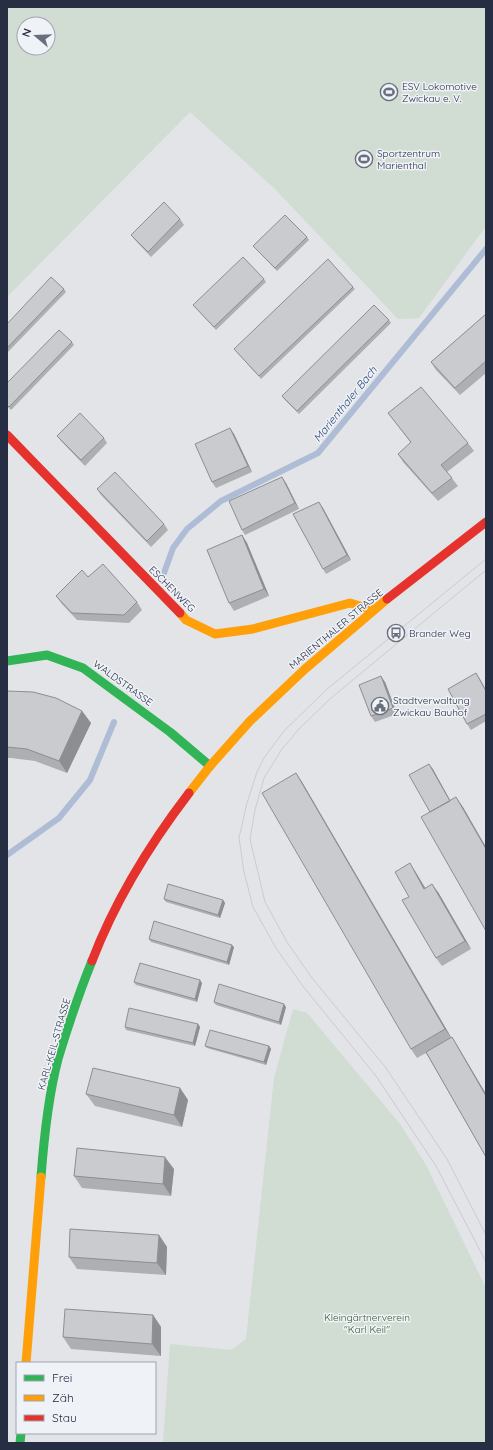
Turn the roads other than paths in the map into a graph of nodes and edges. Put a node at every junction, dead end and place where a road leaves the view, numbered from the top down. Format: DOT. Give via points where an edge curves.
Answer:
graph roads {
  1 [pos="7,435"];
  2 [pos="486,522"];
  3 [pos="374,610"];
  4 [pos="7,661"];
  5 [pos="210,766"];
  6 [pos="26,1362"];
  1 -- 3 [label="main road, ESCHENWEG" via="186,620 215,634 252,629 350,603"];
  2 -- 3 [label="main road, MARIENTHALER STRASSE"];
  3 -- 5 [label="main road, MARIENTHALER STRASSE" via="305,669 250,721"];
  4 -- 5 [label="main road, WALDSTRASSE" via="47,655 83,668 170,732"];
  5 -- 6 [label="main road, KARL-KEIL-STRASSE" via="155,840 131,879 93,958 58,1060 43,1146"];
}
